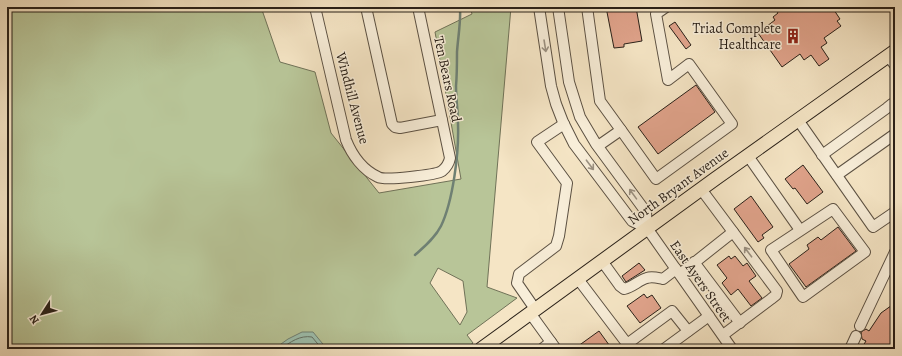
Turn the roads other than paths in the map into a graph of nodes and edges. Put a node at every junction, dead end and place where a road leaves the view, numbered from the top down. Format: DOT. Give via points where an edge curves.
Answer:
graph roads {
  1 [pos="315,7"];
  2 [pos="366,7"];
  3 [pos="418,7"];
  4 [pos="539,7"];
  5 [pos="558,7"];
  6 [pos="587,7"];
  7 [pos="666,7"];
  8 [pos="655,10"];
  9 [pos="893,58"];
  10 [pos="895,105"];
  11 [pos="442,120"];
  12 [pos="798,120"];
  13 [pos="564,124"];
  14 [pos="621,130"];
  15 [pos="895,134"];
  16 [pos="598,146"];
  17 [pos="822,155"];
  18 [pos="748,156"];
  19 [pos="450,158"];
  20 [pos="837,175"];
  21 [pos="701,189"];
  22 [pos="895,212"];
  23 [pos="647,228"];
  24 [pos="800,230"];
  25 [pos="733,232"];
  26 [pos="895,252"];
  27 [pos="602,261"];
  28 [pos="694,262"];
  29 [pos="678,272"];
  30 [pos="578,279"];
  31 [pos="533,311"];
  32 [pos="709,316"];
  33 [pos="740,323"];
  34 [pos="688,331"];
  35 [pos="723,335"];
  36 [pos="554,346"];
  37 [pos="629,346"];
  38 [pos="481,349"];
  39 [pos="542,349"];
  40 [pos="664,349"];
  41 [pos="732,349"];
  42 [pos="850,349"];
  1 -- 19 [label="street, Windhill Avenue" via="346,140 351,152 367,170 379,178 392,179 441,172 448,166"];
  2 -- 11 [label="street" via="392,124 400,128"];
  3 -- 11 [label="street, Ten Bears Road"];
  4 -- 13 [label="street, one-way" via="551,86"];
  5 -- 16 [label="street" via="568,82 580,117"];
  6 -- 14 [label="street" via="600,101"];
  7 -- 8 [label="street"];
  8 -- 14 [label="street" via="668,80 689,64 732,124 656,179"];
  9 -- 12 [label="main road, North Bryant Avenue"];
  10 -- 17 [label="street" via="892,104"];
  11 -- 19 [label="street, Ten Bears Road"];
  12 -- 17 [label="street"];
  12 -- 18 [label="main road, North Bryant Avenue"];
  13 -- 23 [label="street, one-way" via="578,149 632,221"];
  13 -- 31 [label="street" via="537,142 567,184 556,246 519,274 517,283"];
  14 -- 16 [label="street"];
  15 -- 20 [label="street"];
  23 -- 16 [label="street, one-way" via="646,212"];
  17 -- 20 [label="street"];
  18 -- 21 [label="main road, North Bryant Avenue"];
  18 -- 24 [label="street"];
  20 -- 22 [label="street" via="874,227"];
  21 -- 23 [label="main road, North Bryant Avenue"];
  21 -- 25 [label="street"];
  23 -- 27 [label="main road, North Bryant Avenue"];
  23 -- 29 [label="street, East Ayers Street"];
  24 -- 24 [label="street" via="771,250 803,297 865,252 833,209"];
  25 -- 28 [label="street"];
  33 -- 25 [label="street, one-way" via="776,295 777,291"];
  26 -- 42 [label="street"];
  27 -- 29 [label="street" via="624,289 647,278 663,279"];
  27 -- 30 [label="main road, North Bryant Avenue"];
  28 -- 29 [label="street"];
  28 -- 33 [label="street"];
  29 -- 32 [label="street, East Ayers Street"];
  30 -- 31 [label="main road, North Bryant Avenue"];
  30 -- 37 [label="street"];
  31 -- 36 [label="street"];
  31 -- 38 [label="main road, North Bryant Avenue"];
  32 -- 34 [label="street"];
  32 -- 35 [label="street, East Ayers Street"];
  33 -- 35 [label="street"];
  34 -- 37 [label="street" via="672,311"];
  34 -- 40 [label="street"];
  35 -- 41 [label="street, East Ayers Street"];
  36 -- 39 [label="street"];
}
